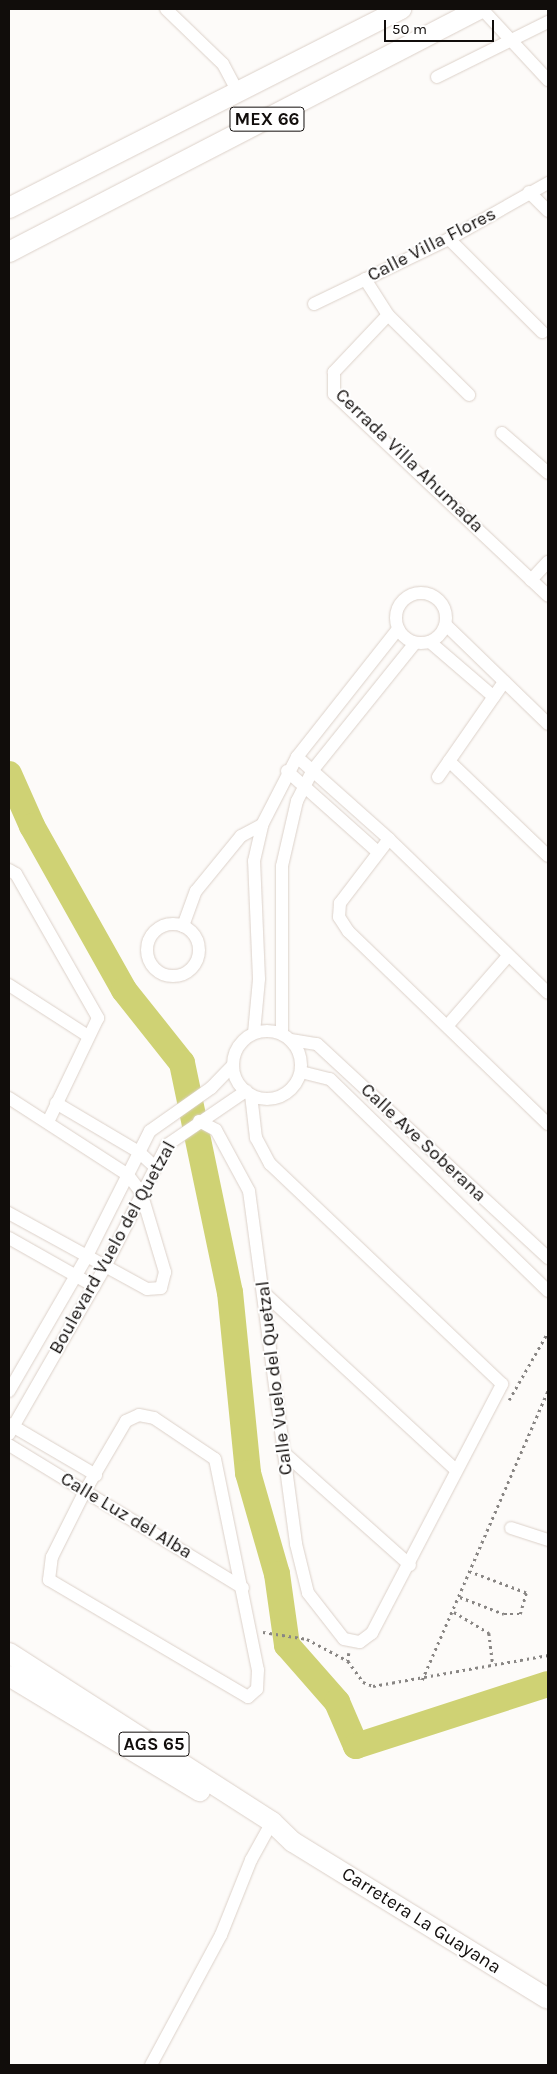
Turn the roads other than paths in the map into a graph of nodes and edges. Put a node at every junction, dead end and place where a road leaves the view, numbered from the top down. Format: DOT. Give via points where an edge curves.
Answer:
graph roads {
  1 [pos="166,9"];
  2 [pos="401,9"];
  3 [pos="480,9"];
  4 [pos="548,22"];
  5 [pos="509,42"];
  6 [pos="437,77"];
  7 [pos="548,80"];
  8 [pos="238,92"];
  9 [pos="548,183"];
  10 [pos="529,192"];
  11 [pos="9,208"];
  12 [pos="548,211"];
  13 [pos="449,239"];
  14 [pos="9,252"];
  15 [pos="365,279"];
  16 [pos="314,304"];
  17 [pos="388,315"];
  18 [pos="542,332"];
  19 [pos="469,395"];
  20 [pos="502,433"];
  21 [pos="548,473"];
  22 [pos="548,562"];
  23 [pos="532,580"];
  24 [pos="548,596"];
  25 [pos="446,625"];
  26 [pos="398,629"];
  27 [pos="430,642"];
  28 [pos="415,643"];
  29 [pos="504,682"];
  30 [pos="494,698"];
  31 [pos="548,724"];
  32 [pos="297,756"];
  33 [pos="449,762"];
  34 [pos="312,771"];
  35 [pos="287,772"];
  36 [pos="438,777"];
  37 [pos="304,785"];
  38 [pos="262,825"];
  39 [pos="389,839"];
  40 [pos="378,852"];
  41 [pos="548,856"];
  42 [pos="9,870"];
  43 [pos="183,926"];
  44 [pos="508,956"];
  45 [pos="9,985"];
  46 [pos="548,993"];
  47 [pos="448,1025"];
  48 [pos="254,1033"];
  49 [pos="88,1036"];
  50 [pos="286,1037"];
  51 [pos="233,1065"];
  52 [pos="301,1072"];
  53 [pos="249,1093"];
  54 [pos="9,1098"];
  55 [pos="56,1103"];
  56 [pos="199,1121"];
  57 [pos="48,1122"];
  58 [pos="548,1124"];
  59 [pos="139,1152"];
  60 [pos="154,1166"];
  61 [pos="128,1175"];
  62 [pos="140,1192"];
  63 [pos="9,1213"];
  64 [pos="9,1238"];
  65 [pos="86,1258"];
  66 [pos="548,1258"];
  67 [pos="105,1267"];
  68 [pos="75,1275"];
  69 [pos="94,1286"];
  70 [pos="548,1291"];
  71 [pos="263,1292"];
  72 [pos="9,1390"];
  73 [pos="10,1428"];
  74 [pos="9,1445"];
  75 [pos="283,1452"];
  76 [pos="456,1470"];
  77 [pos="96,1475"];
  78 [pos="85,1491"];
  79 [pos="511,1528"];
  80 [pos="548,1540"];
  81 [pos="410,1565"];
  82 [pos="243,1588"];
  83 [pos="9,1653"];
  84 [pos="9,1667"];
  85 [pos="16,1680"];
  86 [pos="269,1827"];
  87 [pos="548,1999"];
  88 [pos="151,2065"];
  1 -- 8 [label="street" via="224,64"];
  2 -- 8 [label="main road, MEX 66"];
  3 -- 5 [label="street"];
  3 -- 14 [label="main road, MEX 66"];
  4 -- 5 [label="street"];
  5 -- 6 [label="street"];
  5 -- 7 [label="street"];
  8 -- 11 [label="main road, MEX 66"];
  9 -- 10 [label="street, Calle Villa Flores"];
  10 -- 12 [label="street"];
  10 -- 13 [label="street, Calle Villa Flores"];
  13 -- 15 [label="street, Calle Villa Flores"];
  13 -- 18 [label="street"];
  15 -- 16 [label="street, Calle Villa Flores"];
  15 -- 17 [label="street"];
  17 -- 19 [label="street"];
  17 -- 23 [label="street, Cerrada Villa Ahumada" via="334,372 334,394"];
  20 -- 21 [label="street"];
  22 -- 23 [label="street"];
  23 -- 24 [label="street, Cerrada Villa Ahumada"];
  25 -- 26 [label="street" via="442,603 423,592 408,596 398,607"];
  25 -- 27 [label="street"];
  25 -- 29 [label="street"];
  26 -- 28 [label="street"];
  26 -- 32 [label="street"];
  27 -- 28 [label="street"];
  27 -- 30 [label="street"];
  28 -- 34 [label="street"];
  29 -- 30 [label="street"];
  29 -- 31 [label="street"];
  30 -- 33 [label="street"];
  32 -- 34 [label="street"];
  32 -- 35 [label="street"];
  33 -- 36 [label="street"];
  33 -- 41 [label="street"];
  34 -- 37 [label="street"];
  34 -- 39 [label="street"];
  35 -- 37 [label="street"];
  35 -- 38 [label="street"];
  37 -- 40 [label="street"];
  37 -- 50 [label="street" via="282,866"];
  38 -- 43 [label="street" via="241,836 196,891"];
  38 -- 48 [label="street" via="254,861 259,979"];
  39 -- 40 [label="street"];
  39 -- 44 [label="street"];
  40 -- 47 [label="street" via="340,903 339,917 348,931"];
  42 -- 49 [label="street" via="16,874 98,1018"];
  43 -- 43 [label="street" via="168,925 150,938 147,955 164,975 180,976 196,963 198,946"];
  44 -- 46 [label="street"];
  44 -- 47 [label="street"];
  45 -- 49 [label="street"];
  47 -- 58 [label="street"];
  48 -- 50 [label="street"];
  48 -- 51 [label="street" via="242,1042"];
  49 -- 55 [label="street"];
  50 -- 52 [label="street" via="300,1055"];
  50 -- 66 [label="street, Calle Ave Soberana" via="317,1044"];
  51 -- 53 [label="street" via="235,1077"];
  51 -- 59 [label="street, Boulevard Vuelo del Quetzal" via="211,1088 157,1124"];
  52 -- 53 [label="street" via="291,1090 281,1096"];
  52 -- 70 [label="street, Calle Ave Soberana" via="330,1079"];
  53 -- 56 [label="street, Boulevard Vuelo del Quetzal"];
  53 -- 76 [label="street" via="256,1138 270,1164 490,1369 502,1384 498,1397"];
  54 -- 57 [label="street"];
  55 -- 57 [label="street"];
  55 -- 59 [label="street"];
  56 -- 60 [label="street, Boulevard Vuelo del Quetzal" via="173,1137"];
  56 -- 71 [label="street, Calle Vuelo del Quetzal" via="216,1130 249,1191"];
  57 -- 61 [label="street"];
  59 -- 60 [label="street"];
  59 -- 61 [label="street, Boulevard Vuelo del Quetzal"];
  60 -- 62 [label="street, Boulevard Vuelo del Quetzal"];
  61 -- 62 [label="street"];
  61 -- 65 [label="street, Boulevard Vuelo del Quetzal"];
  62 -- 67 [label="street, Boulevard Vuelo del Quetzal"];
  62 -- 67 [label="street" via="165,1272 161,1288 147,1289"];
  63 -- 65 [label="street"];
  64 -- 68 [label="street"];
  65 -- 67 [label="street"];
  65 -- 68 [label="street, Boulevard Vuelo del Quetzal"];
  67 -- 69 [label="street, Boulevard Vuelo del Quetzal"];
  68 -- 69 [label="street"];
  68 -- 72 [label="street, Boulevard Vuelo del Quetzal"];
  69 -- 73 [label="street, Boulevard Vuelo del Quetzal"];
  71 -- 75 [label="street, Calle Vuelo del Quetzal"];
  71 -- 76 [label="street"];
  73 -- 77 [label="street, Calle Luz del Alba"];
  74 -- 78 [label="street, Calle Luz del Alba"];
  75 -- 81 [label="street"];
  75 -- 81 [label="street, Calle Vuelo del Quetzal" via="308,1593 344,1639 360,1642 372,1633"];
  76 -- 81 [label="street"];
  77 -- 78 [label="street"];
  77 -- 82 [label="street" via="126,1421 139,1415 154,1418 215,1458"];
  78 -- 82 [label="street, Calle Luz del Alba"];
  78 -- 82 [label="street" via="50,1563 49,1580 248,1697 257,1689 258,1670"];
  79 -- 80 [label="street"];
  83 -- 86 [label="main road, Carretera La Guayana / AGS 65"];
  84 -- 85 [label="main road, Carretera La Guayana"];
  85 -- 86 [label="main road, Carretera La Guayana / AGS 65"];
  86 -- 87 [label="main road, Carretera La Guayana / AGS 65"];
  86 -- 88 [label="street" via="221,1935"];
}
